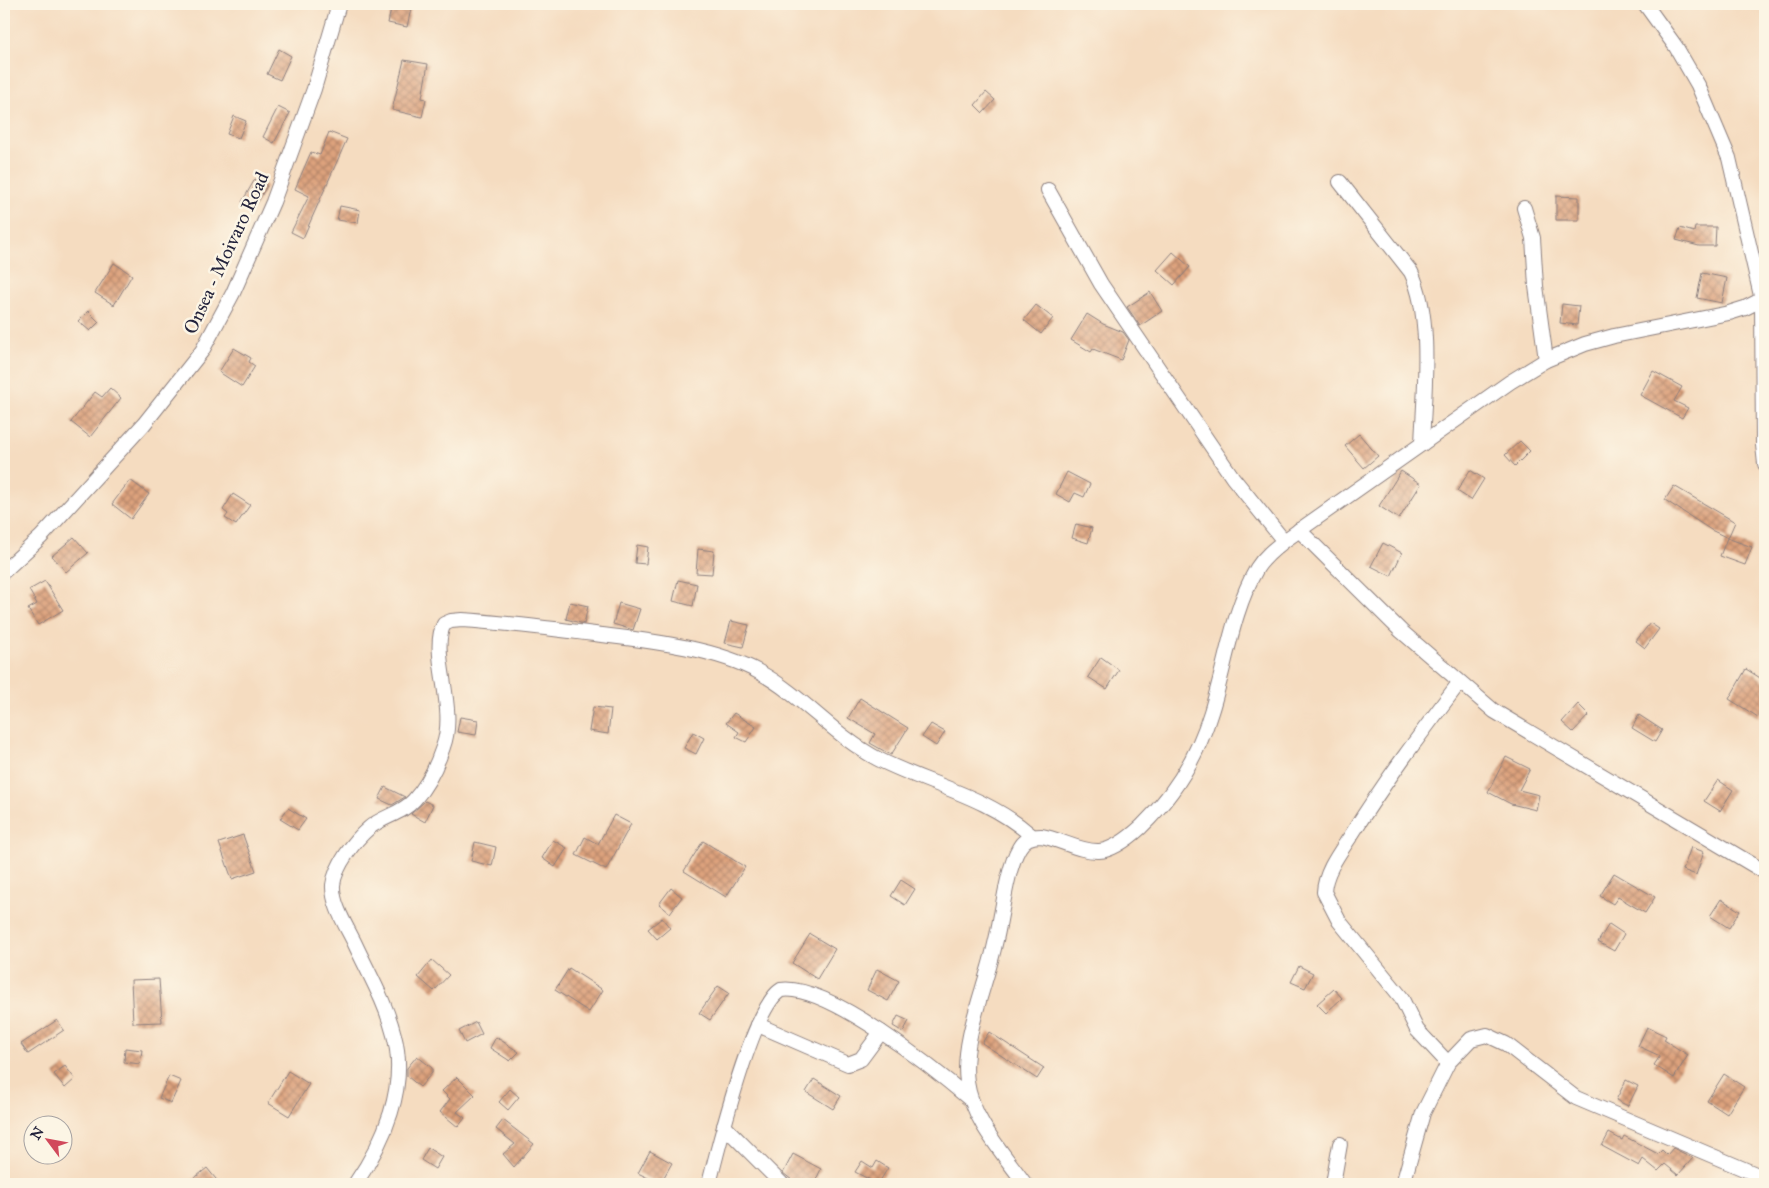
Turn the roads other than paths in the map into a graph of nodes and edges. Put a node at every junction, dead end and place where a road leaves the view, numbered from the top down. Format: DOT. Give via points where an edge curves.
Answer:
graph roads {
  1 [pos="339,4"];
  2 [pos="1645,4"];
  3 [pos="1340,182"];
  4 [pos="1048,190"];
  5 [pos="1524,208"];
  6 [pos="1764,299"];
  7 [pos="1546,360"];
  8 [pos="1422,444"];
  9 [pos="1765,464"];
  10 [pos="1300,530"];
  11 [pos="1284,541"];
  12 [pos="4,571"];
  13 [pos="1459,683"];
  14 [pos="1032,836"];
  15 [pos="1765,872"];
  16 [pos="758,1025"];
  17 [pos="881,1032"];
  18 [pos="1448,1063"];
  19 [pos="972,1101"];
  20 [pos="724,1126"];
  21 [pos="1340,1144"];
  22 [pos="1765,1178"];
  23 [pos="355,1184"];
  24 [pos="709,1184"];
  25 [pos="782,1184"];
  26 [pos="1025,1184"];
  27 [pos="1334,1184"];
  28 [pos="1403,1184"];
  1 -- 12 [label="street, Onsea - Moivaro Road" via="314,89 273,202 206,345 185,376 144,424 41,537"];
  2 -- 6 [label="street" via="1694,77 1716,121 1729,158"];
  3 -- 8 [label="street" via="1417,284 1422,300 1424,334"];
  4 -- 11 [label="street" via="1101,284 1233,478"];
  5 -- 7 [label="street" via="1533,238"];
  6 -- 7 [label="street" via="1729,313 1584,344"];
  6 -- 9 [label="street"];
  7 -- 8 [label="street"];
  8 -- 10 [label="street"];
  10 -- 11 [label="street"];
  10 -- 13 [label="street" via="1401,631"];
  11 -- 14 [label="street" via="1267,556 1250,584 1199,744 1172,793 1156,812 1122,842 1105,850 1089,850 1049,837"];
  13 -- 15 [label="street" via="1509,721"];
  13 -- 18 [label="street" via="1367,810 1327,876 1324,892 1340,920 1400,997 1418,1030"];
  14 -- 19 [label="street" via="1017,852 971,1035 966,1067"];
  14 -- 23 [label="street" via="983,802 876,758 779,684 736,662 646,640 560,628 462,620 444,624 439,639 449,722 443,748 414,800 369,828 344,860 333,884 336,904 388,1014 398,1059 394,1100 388,1121 374,1155"];
  16 -- 17 [label="street" via="848,1064 861,1059"];
  16 -- 17 [label="street" via="770,998 788,988 819,998"];
  16 -- 20 [label="street"];
  17 -- 19 [label="street" via="925,1062"];
  18 -- 22 [label="street" via="1471,1039 1487,1035 1496,1038 1576,1098"];
  18 -- 28 [label="street" via="1423,1113"];
  19 -- 26 [label="street" via="990,1134"];
  20 -- 24 [label="street"];
  20 -- 25 [label="street"];
  21 -- 27 [label="street"];
}
